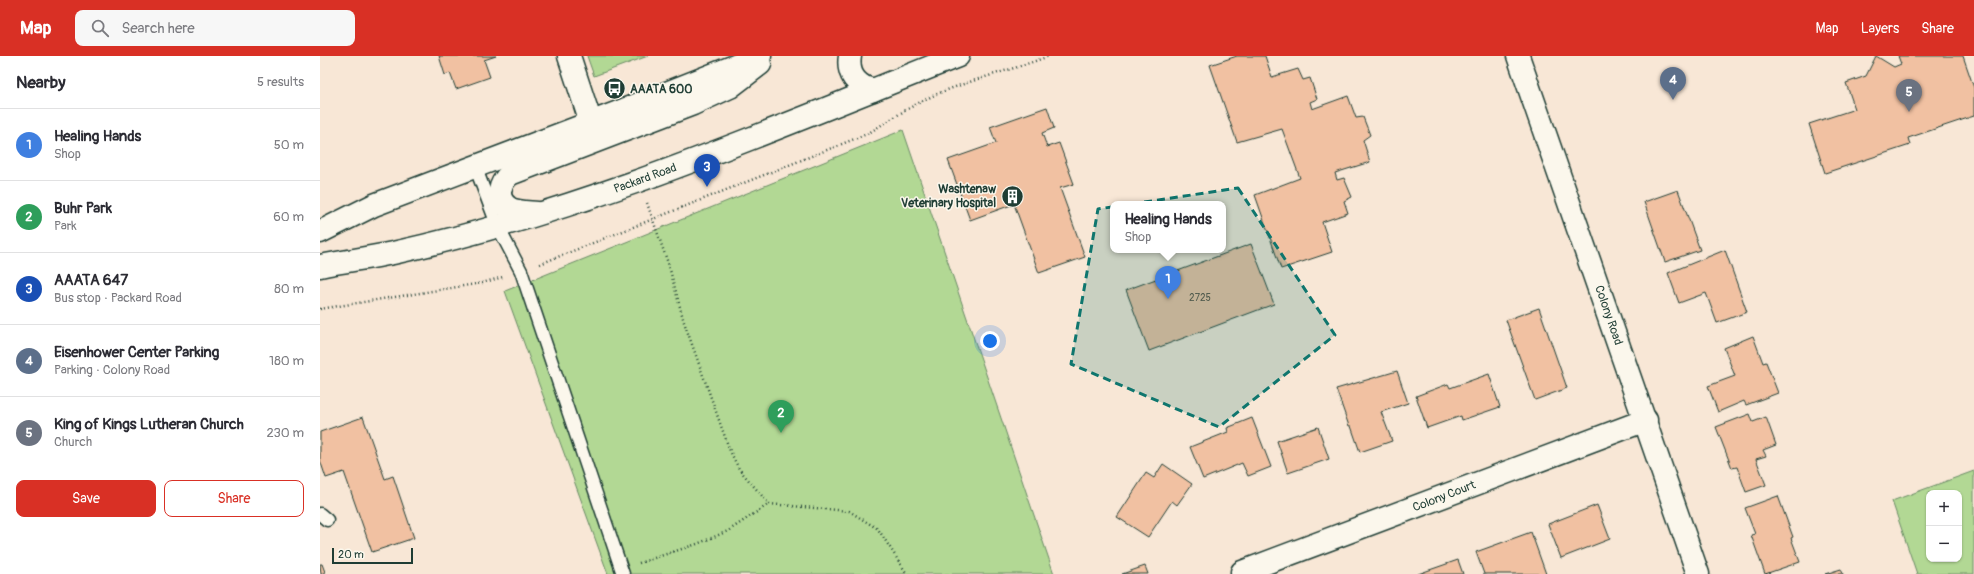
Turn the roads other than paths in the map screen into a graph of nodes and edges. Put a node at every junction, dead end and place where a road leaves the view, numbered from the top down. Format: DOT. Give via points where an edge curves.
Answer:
graph roads {
  1 [pos="569,56"];
  2 [pos="760,56"];
  3 [pos="770,56"];
  4 [pos="850,56"];
  5 [pos="958,56"];
  6 [pos="1518,56"];
  7 [pos="873,90"];
  8 [pos="591,123"];
  9 [pos="476,166"];
  10 [pos="539,214"];
  11 [pos="498,226"];
  12 [pos="320,232"];
  13 [pos="320,266"];
  14 [pos="1646,420"];
  15 [pos="622,571"];
  16 [pos="1242,572"];
  17 [pos="1698,574"];
  1 -- 8 [label="main road"];
  2 -- 8 [label="main road"];
  3 -- 10 [label="main road" via="730,87 693,104 510,174 502,181 500,195 509,208"];
  4 -- 7 [label="main road" via="849,64 854,80 859,85"];
  5 -- 7 [label="main road, Packard Road"];
  6 -- 14 [label="main road, Colony Road"];
  7 -- 10 [label="main road, Packard Road" via="639,182"];
  8 -- 9 [label="main road"];
  9 -- 11 [label="lane"];
  9 -- 12 [label="main road" via="374,204"];
  10 -- 11 [label="main road, Packard Road"];
  11 -- 13 [label="main road, Packard Road" via="392,254"];
  11 -- 15 [label="lane" via="521,271"];
  14 -- 16 [label="main road, Colony Court"];
  14 -- 17 [label="main road, Colony Road"];
}
